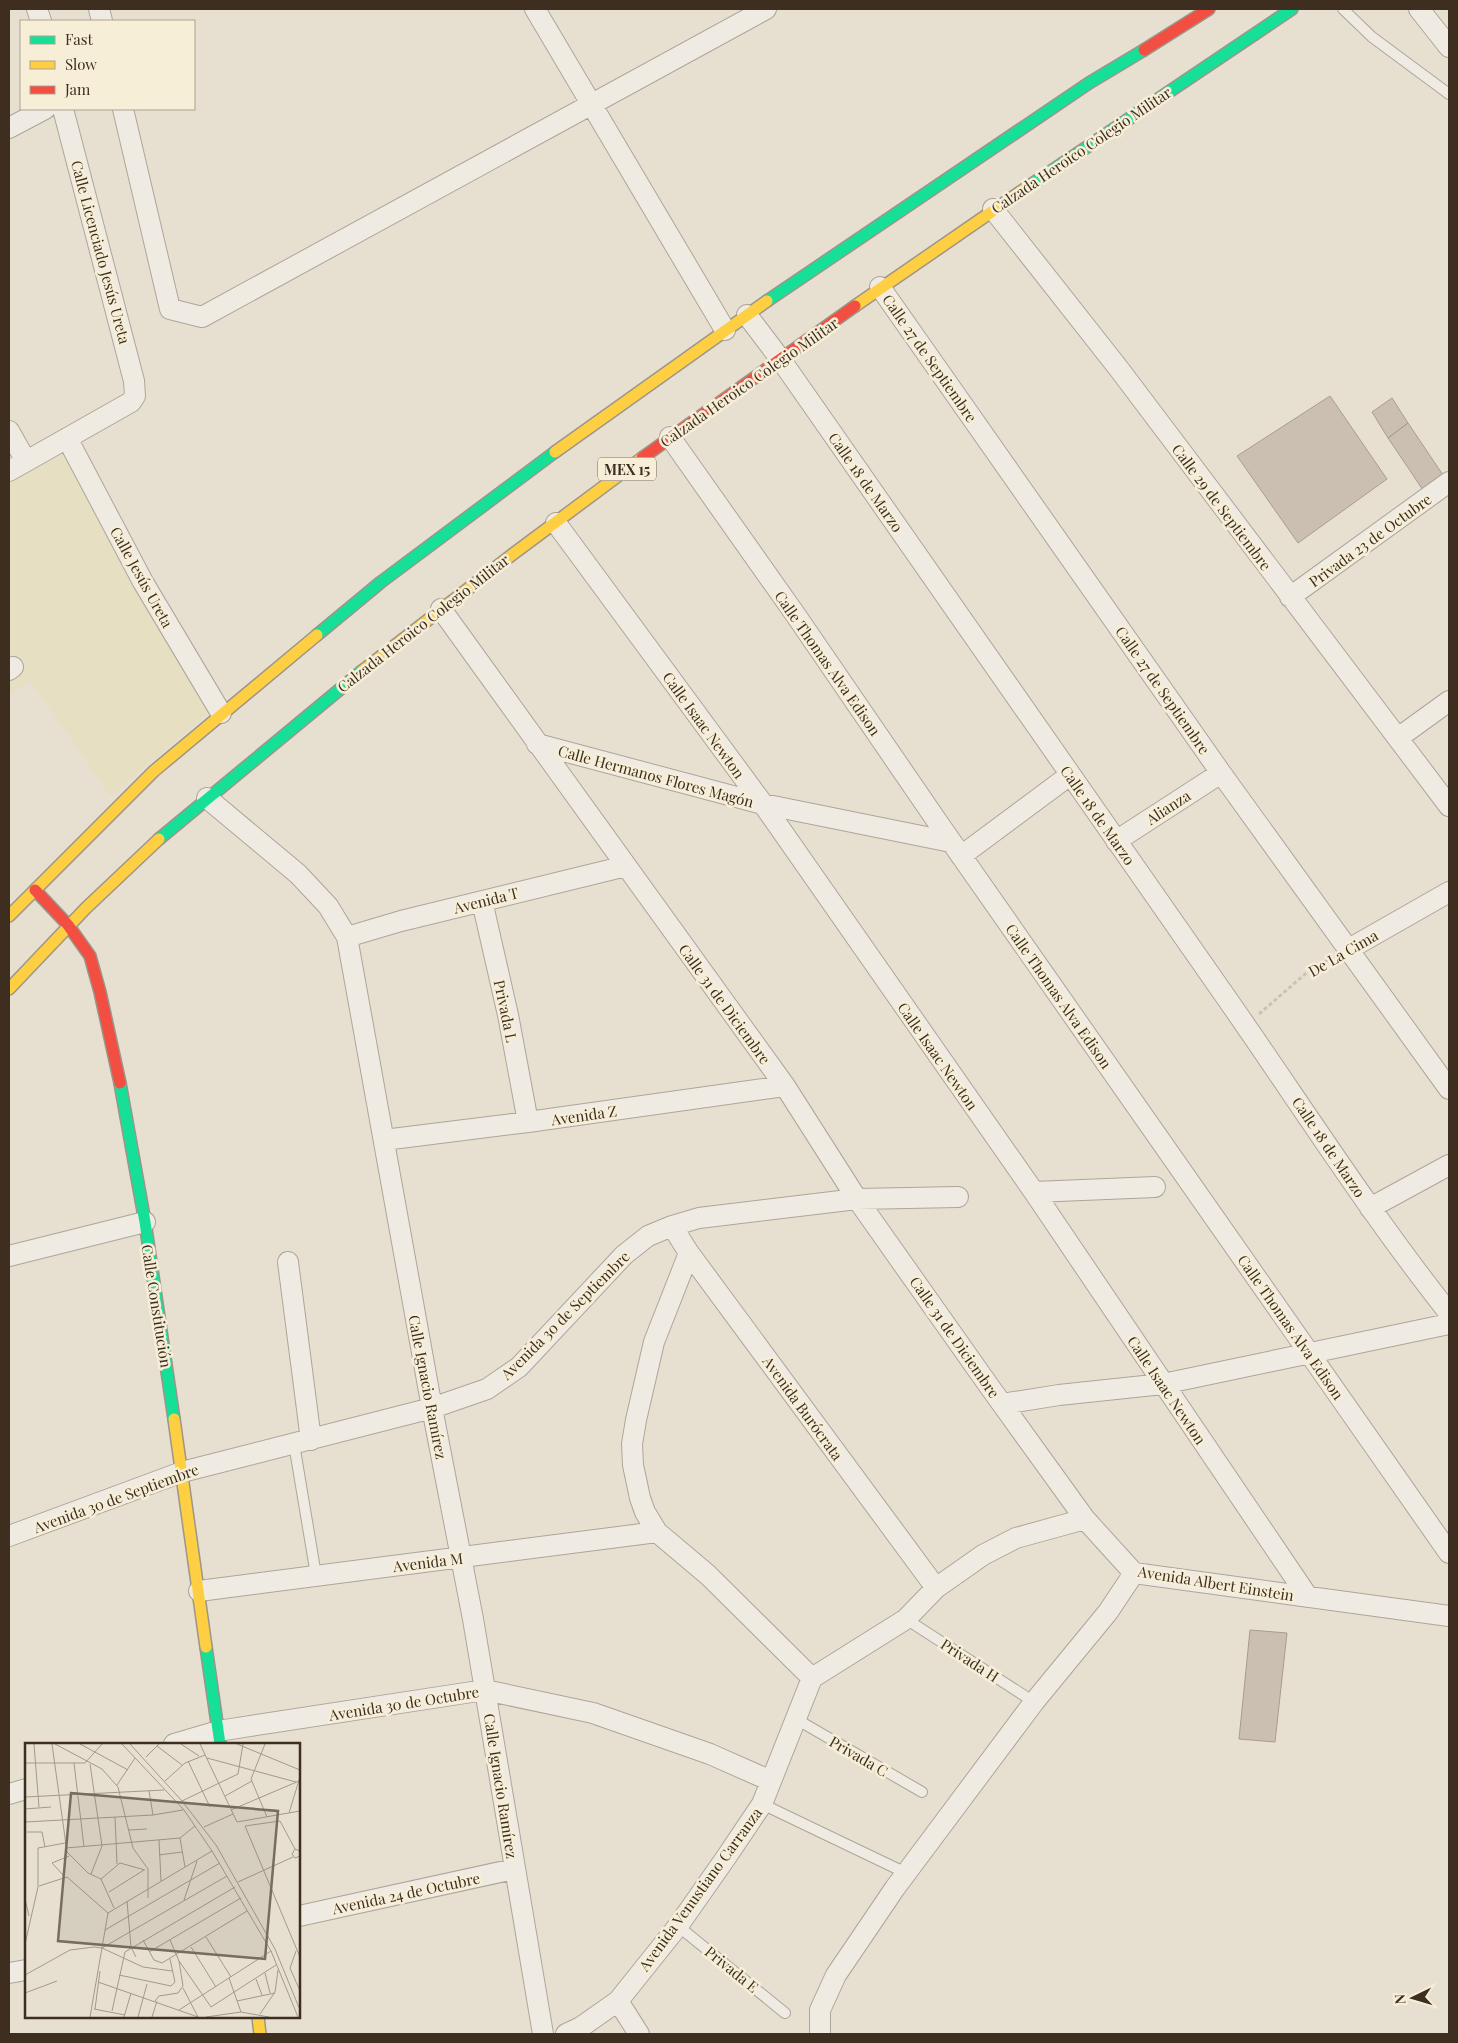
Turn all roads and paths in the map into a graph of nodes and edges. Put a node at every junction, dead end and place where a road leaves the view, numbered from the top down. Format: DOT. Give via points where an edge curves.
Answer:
graph roads {
  1 [pos="535,9"];
  2 [pos="766,9"];
  3 [pos="1208,9"];
  4 [pos="1292,9"];
  5 [pos="1344,9"];
  6 [pos="1419,9"];
  7 [pos="1449,47"];
  8 [pos="1449,94"];
  9 [pos="592,104"];
  10 [pos="43,110"];
  11 [pos="63,110"];
  12 [pos="123,110"];
  13 [pos="9,128"];
  14 [pos="993,210"];
  15 [pos="880,287"];
  16 [pos="747,315"];
  17 [pos="725,330"];
  18 [pos="781,360"];
  19 [pos="9,431"];
  20 [pos="67,438"];
  21 [pos="670,438"];
  22 [pos="26,461"];
  23 [pos="9,471"];
  24 [pos="1449,482"];
  25 [pos="556,523"];
  26 [pos="1290,597"];
  27 [pos="441,609"];
  28 [pos="1449,701"];
  29 [pos="221,713"];
  30 [pos="1398,738"];
  31 [pos="537,744"];
  32 [pos="1221,773"];
  33 [pos="1070,775"];
  34 [pos="207,798"];
  35 [pos="763,804"];
  36 [pos="1449,806"];
  37 [pos="1116,841"];
  38 [pos="956,849"];
  39 [pos="626,866"];
  40 [pos="34,890"];
  41 [pos="1449,892"];
  42 [pos="482,901"];
  43 [pos="9,916"];
  44 [pos="68,925"];
  45 [pos="347,937"];
  46 [pos="1349,949"];
  47 [pos="9,989"];
  48 [pos="1246,1026"];
  49 [pos="784,1086"];
  50 [pos="1449,1089"];
  51 [pos="528,1122"];
  52 [pos="384,1140"];
  53 [pos="1449,1165"];
  54 [pos="1155,1187"];
  55 [pos="1034,1192"];
  56 [pos="958,1197"];
  57 [pos="857,1199"];
  58 [pos="1370,1208"];
  59 [pos="145,1222"];
  60 [pos="672,1226"];
  61 [pos="689,1253"];
  62 [pos="9,1256"];
  63 [pos="288,1262"];
  64 [pos="1449,1313"];
  65 [pos="1449,1324"];
  66 [pos="1309,1353"];
  67 [pos="1163,1384"];
  68 [pos="1002,1404"];
  69 [pos="432,1408"];
  70 [pos="303,1442"];
  71 [pos="182,1472"];
  72 [pos="1085,1519"];
  73 [pos="657,1532"];
  74 [pos="9,1536"];
  75 [pos="1449,1553"];
  76 [pos="461,1558"];
  77 [pos="1134,1573"];
  78 [pos="316,1575"];
  79 [pos="936,1588"];
  80 [pos="199,1591"];
  81 [pos="1308,1597"];
  82 [pos="1449,1616"];
  83 [pos="906,1619"];
  84 [pos="812,1678"];
  85 [pos="485,1690"];
  86 [pos="1034,1702"];
  87 [pos="796,1720"];
  88 [pos="219,1738"];
  89 [pos="182,1743"];
  90 [pos="771,1780"];
  91 [pos="25,1788"];
  92 [pos="922,1792"];
  93 [pos="9,1794"];
  94 [pos="762,1804"];
  95 [pos="514,1869"];
  96 [pos="906,1873"];
  97 [pos="300,1916"];
  98 [pos="678,1926"];
  99 [pos="25,1970"];
  100 [pos="9,1973"];
  101 [pos="618,2001"];
  102 [pos="785,2013"];
  103 [pos="258,2018"];
  104 [pos="260,2034"];
  105 [pos="543,2034"];
  106 [pos="566,2034"];
  107 [pos="639,2034"];
  108 [pos="820,2034"];
  1 -- 9 [label="street"];
  2 -- 9 [label="street"];
  3 -- 16 [label="main road" via="1160,42 1089,83"];
  4 -- 14 [label="main road, Calzada Heroico Colegio Militar / MEX 15"];
  5 -- 8 [label="lane" via="1372,37"];
  6 -- 7 [label="street"];
  9 -- 12 [label="street" via="202,317 170,309"];
  9 -- 17 [label="street"];
  10 -- 13 [label="street"];
  11 -- 20 [label="street, Calle Licenciado Jesús Ureta" via="134,381 135,396 131,402"];
  14 -- 15 [label="main road, Calzada Heroico Colegio Militar / MEX 15"];
  14 -- 26 [label="street, Calle 29 de Septiembre" via="1119,369"];
  15 -- 18 [label="main road, Calzada Heroico Colegio Militar / MEX 15"];
  15 -- 32 [label="street, Calle 27 de Septiembre"];
  16 -- 17 [label="main road"];
  16 -- 18 [label="street, Calle 18 de Marzo"];
  17 -- 29 [label="main road" via="381,582"];
  18 -- 21 [label="main road, Calzada Heroico Colegio Militar / MEX 15"];
  18 -- 33 [label="street, Calle 18 de Marzo"];
  19 -- 22 [label="street"];
  20 -- 22 [label="street"];
  20 -- 29 [label="street, Calle Jesús Ureta" via="143,582"];
  21 -- 25 [label="main road, Calzada Heroico Colegio Militar / MEX 15"];
  21 -- 38 [label="street, Calle Thomas Alva Edison"];
  22 -- 23 [label="street"];
  24 -- 26 [label="street, Privada 23 de Octubre"];
  25 -- 27 [label="main road, Calzada Heroico Colegio Militar / MEX 15"];
  25 -- 35 [label="street, Calle Isaac Newton"];
  26 -- 30 [label="street, Calle 29 de Septiembre"];
  27 -- 31 [label="street, Calle 31 de Diciembre"];
  27 -- 34 [label="main road, Calzada Heroico Colegio Militar / MEX 15" via="320,703"];
  28 -- 30 [label="street"];
  29 -- 40 [label="main road" via="154,771"];
  30 -- 36 [label="street, Calle 29 de Septiembre"];
  31 -- 35 [label="street, Calle Hermanos Flores Magón"];
  31 -- 39 [label="street, Calle 31 de Diciembre"];
  32 -- 37 [label="street, Alianza"];
  32 -- 46 [label="street, Calle 27 de Septiembre"];
  33 -- 37 [label="street, Calle 18 de Marzo"];
  33 -- 38 [label="street"];
  34 -- 44 [label="main road, Calzada Heroico Colegio Militar / MEX 15"];
  34 -- 45 [label="street, Calle Ignacio Ramírez" via="298,874 328,906"];
  35 -- 38 [label="street, Calle Hermanos Flores Magón"];
  35 -- 55 [label="street, Calle Isaac Newton"];
  37 -- 48 [label="street, Calle 18 de Marzo"];
  38 -- 66 [label="street, Calle Thomas Alva Edison"];
  39 -- 42 [label="street, Avenida T"];
  39 -- 49 [label="street, Calle 31 de Diciembre"];
  40 -- 43 [label="main road"];
  40 -- 44 [label="main road, Calle Constitución"];
  41 -- 46 [label="street, De La Cima"];
  42 -- 45 [label="street, Avenida T"];
  42 -- 51 [label="street, Privada L"];
  44 -- 47 [label="main road, Calzada Heroico Colegio Militar / MEX 15"];
  44 -- 59 [label="main road, Calle Constitución" via="90,956 100,992"];
  45 -- 52 [label="street, Calle Ignacio Ramírez"];
  46 -- 48 [label="path, De La Cima" via="1311,969"];
  46 -- 50 [label="street, Calle 27 de Septiembre"];
  48 -- 58 [label="street, Calle 18 de Marzo"];
  49 -- 51 [label="street, Avenida Z"];
  49 -- 57 [label="street, Calle 31 de Diciembre"];
  51 -- 52 [label="street, Avenida Z"];
  52 -- 69 [label="street, Calle Ignacio Ramírez"];
  53 -- 58 [label="street"];
  54 -- 55 [label="street"];
  55 -- 67 [label="street, Calle Isaac Newton"];
  56 -- 57 [label="street, Avenida 30 de Septiembre"];
  57 -- 60 [label="street, Avenida 30 de Septiembre" via="699,1218"];
  57 -- 68 [label="street, Calle 31 de Diciembre"];
  58 -- 64 [label="street, Calle 18 de Marzo"];
  59 -- 62 [label="street"];
  59 -- 71 [label="main road, Calle Constitución"];
  60 -- 61 [label="street, Avenida Burócrata"];
  60 -- 69 [label="street, Avenida 30 de Septiembre" via="648,1236 624,1255 519,1366 500,1381 487,1389"];
  61 -- 73 [label="street" via="654,1342 632,1444 640,1498"];
  61 -- 79 [label="street, Avenida Burócrata"];
  63 -- 70 [label="street"];
  65 -- 66 [label="street"];
  66 -- 67 [label="street"];
  66 -- 75 [label="street, Calle Thomas Alva Edison"];
  67 -- 68 [label="street" via="1059,1394"];
  67 -- 81 [label="street, Calle Isaac Newton"];
  68 -- 72 [label="street, Avenida Albert Einstein"];
  69 -- 70 [label="street, Avenida 30 de Septiembre"];
  69 -- 76 [label="street, Calle Ignacio Ramírez"];
  70 -- 71 [label="street, Avenida 30 de Septiembre"];
  70 -- 78 [label="lane"];
  71 -- 74 [label="street, Avenida 30 de Septiembre"];
  71 -- 80 [label="main road, Calle Constitución"];
  72 -- 77 [label="street, Avenida Albert Einstein"];
  72 -- 79 [label="street" via="1016,1538 983,1555"];
  73 -- 76 [label="street, Avenida M"];
  73 -- 84 [label="street" via="708,1575"];
  76 -- 78 [label="street, Avenida M"];
  76 -- 85 [label="street, Calle Ignacio Ramírez"];
  77 -- 81 [label="street, Avenida Albert Einstein"];
  77 -- 86 [label="street" via="1108,1612"];
  78 -- 80 [label="street, Avenida M"];
  79 -- 83 [label="street"];
  80 -- 88 [label="main road, Calle Constitución"];
  81 -- 82 [label="street, Avenida Albert Einstein"];
  83 -- 84 [label="street"];
  83 -- 86 [label="lane, Privada H"];
  84 -- 87 [label="street, Avenida Venustiano Carranza"];
  85 -- 88 [label="street, Avenida 30 de Octubre"];
  85 -- 90 [label="street, Avenida 30 de Octubre" via="593,1713 710,1754"];
  85 -- 95 [label="street, Calle Ignacio Ramírez"];
  86 -- 96 [label="street"];
  87 -- 90 [label="street, Avenida Venustiano Carranza"];
  87 -- 92 [label="lane, Privada C"];
  88 -- 89 [label="street, Avenida 30 de Octubre"];
  90 -- 94 [label="street, Avenida Venustiano Carranza"];
  91 -- 93 [label="street"];
  94 -- 96 [label="lane"];
  94 -- 98 [label="street, Avenida Venustiano Carranza"];
  95 -- 97 [label="street, Avenida 24 de Octubre"];
  95 -- 105 [label="street, Calle Ignacio Ramírez"];
  96 -- 108 [label="street" via="836,1975 820,2010"];
  98 -- 101 [label="street, Avenida Venustiano Carranza"];
  98 -- 102 [label="lane, Privada E"];
  99 -- 100 [label="street"];
  101 -- 106 [label="street, Avenida Venustiano Carranza"];
  101 -- 107 [label="street"];
  103 -- 104 [label="main road"];
}
